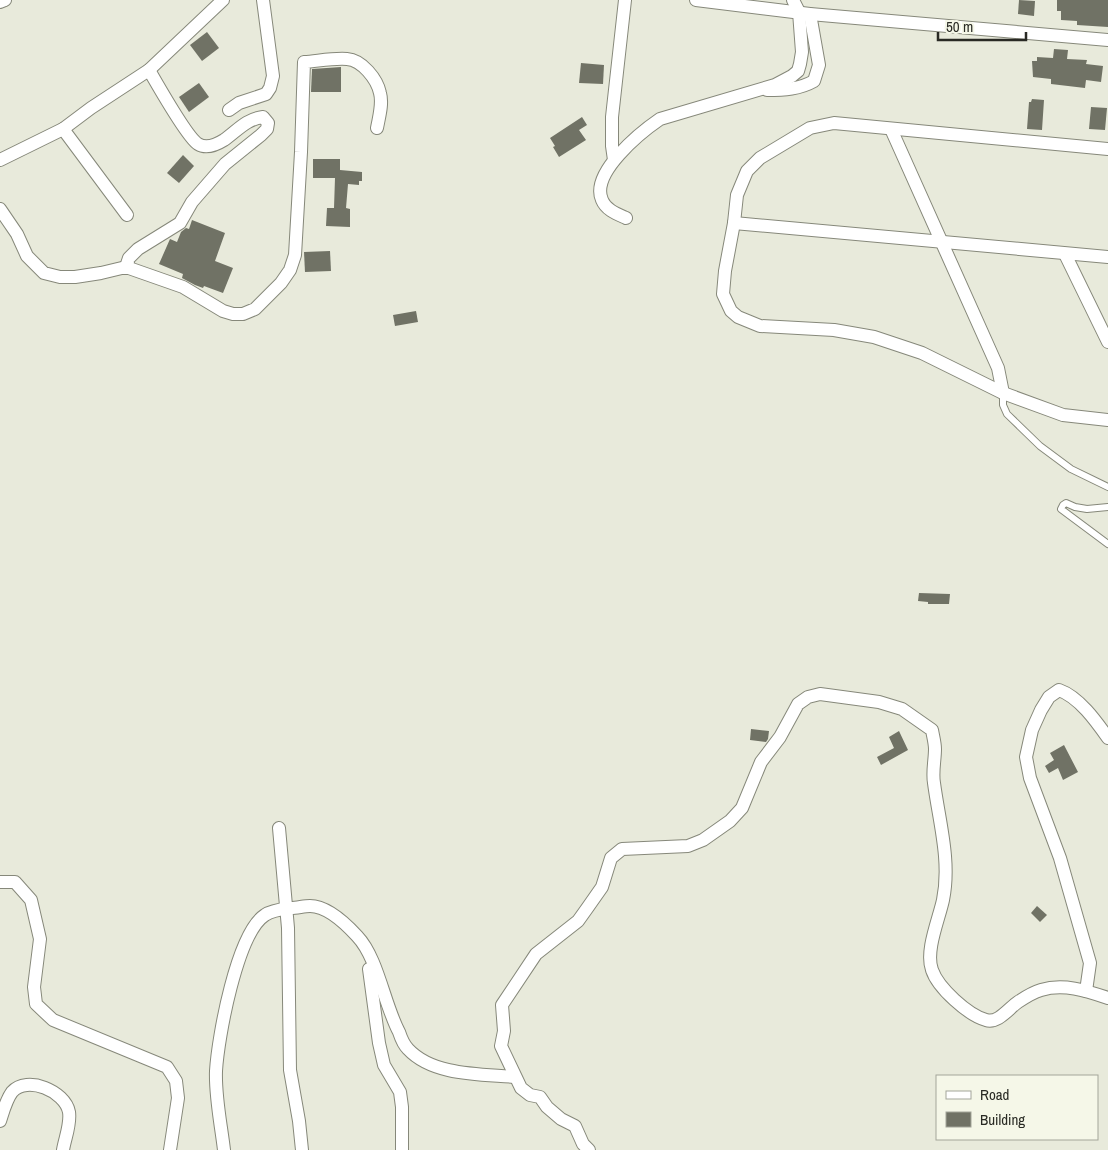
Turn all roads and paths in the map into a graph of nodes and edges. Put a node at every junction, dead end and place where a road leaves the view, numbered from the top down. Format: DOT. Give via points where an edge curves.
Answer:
graph roads {
  1 [pos="5,0"];
  2 [pos="224,0"];
  3 [pos="263,0"];
  4 [pos="625,0"];
  5 [pos="696,0"];
  6 [pos="793,0"];
  7 [pos="0,2"];
  8 [pos="775,4"];
  9 [pos="805,13"];
  10 [pos="1108,40"];
  11 [pos="149,70"];
  12 [pos="756,90"];
  13 [pos="229,110"];
  14 [pos="377,128"];
  15 [pos="63,129"];
  16 [pos="890,129"];
  17 [pos="1108,149"];
  18 [pos="0,160"];
  19 [pos="614,160"];
  20 [pos="0,209"];
  21 [pos="127,215"];
  22 [pos="626,218"];
  23 [pos="734,223"];
  24 [pos="941,241"];
  25 [pos="1065,254"];
  26 [pos="1108,257"];
  27 [pos="126,266"];
  28 [pos="1108,342"];
  29 [pos="1003,393"];
  30 [pos="1108,420"];
  31 [pos="1108,487"];
  32 [pos="1108,507"];
  33 [pos="1108,544"];
  34 [pos="1108,738"];
  35 [pos="279,828"];
  36 [pos="0,882"];
  37 [pos="286,909"];
  38 [pos="366,949"];
  39 [pos="1086,991"];
  40 [pos="1108,998"];
  41 [pos="515,1077"];
  42 [pos="0,1121"];
  43 [pos="63,1150"];
  44 [pos="170,1150"];
  45 [pos="224,1150"];
  46 [pos="302,1150"];
  47 [pos="402,1150"];
  48 [pos="590,1150"];
  1 -- 7 [label="street"];
  2 -- 11 [label="street"];
  3 -- 13 [label="street" via="273,76 270,88 266,94"];
  4 -- 19 [label="street" via="612,117"];
  5 -- 8 [label="street"];
  6 -- 9 [label="street"];
  8 -- 9 [label="street"];
  9 -- 10 [label="street"];
  9 -- 12 [label="street" via="798,71 774,85"];
  9 -- 12 [label="street" via="819,64 814,81 790,89"];
  11 -- 15 [label="street"];
  11 -- 27 [label="street" via="197,144 218,143 254,118 263,117 268,123 261,135 225,164 192,202 180,222 138,249"];
  12 -- 19 [label="street" via="660,118"];
  14 -- 27 [label="street" via="380,93 363,65 347,59 304,62 295,255 286,277 255,309 243,314 228,312 183,287"];
  15 -- 18 [label="street"];
  15 -- 21 [label="street"];
  16 -- 17 [label="street"];
  16 -- 23 [label="street" via="834,123 810,128 760,158 747,171 738,195"];
  16 -- 24 [label="street"];
  19 -- 22 [label="street" via="600,187 601,200 607,208"];
  20 -- 27 [label="street" via="27,256 44,273 75,278"];
  23 -- 24 [label="street"];
  23 -- 29 [label="street" via="723,294 731,311 738,317 760,326 874,336 922,353"];
  24 -- 25 [label="street"];
  24 -- 29 [label="street" via="998,368"];
  25 -- 26 [label="street"];
  25 -- 28 [label="street"];
  29 -- 30 [label="street" via="1063,414"];
  29 -- 31 [label="lane" via="1007,414 1040,446 1071,468"];
  32 -- 33 [label="lane" via="1080,509 1066,503 1061,507 1062,511"];
  34 -- 39 [label="street" via="1069,694 1058,690 1041,710 1032,730 1026,758 1030,778 1060,858 1090,963"];
  35 -- 37 [label="street"];
  36 -- 44 [label="street" via="15,882 31,900 40,939 34,987 36,1004 53,1020 167,1068 176,1081 178,1098"];
  37 -- 38 [label="street" via="311,906 323,909 338,918"];
  37 -- 45 [label="street" via="265,914 252,929 238,958 220,1035 216,1072"];
  37 -- 46 [label="street" via="290,1070"];
  38 -- 41 [label="street" via="391,1018 407,1049 431,1066 455,1072"];
  38 -- 47 [label="street" via="384,1065 400,1092"];
  39 -- 40 [label="street"];
  39 -- 41 [label="street" via="1060,987 1041,990 1018,1002 998,1019 988,1021 968,1012 941,985 931,970 930,952 944,898 945,870 943,832 933,781 935,748 932,730 902,709 879,702 820,694 808,696 798,704 780,737 761,762 742,808 730,821 703,840 688,846 622,849 611,858 602,887 578,921 536,954 502,1005 504,1032 501,1046"];
  41 -- 48 [label="street" via="521,1088 540,1098 561,1119 575,1126 583,1144"];
  42 -- 43 [label="street" via="12,1092 28,1084 53,1091 69,1110"];
}
